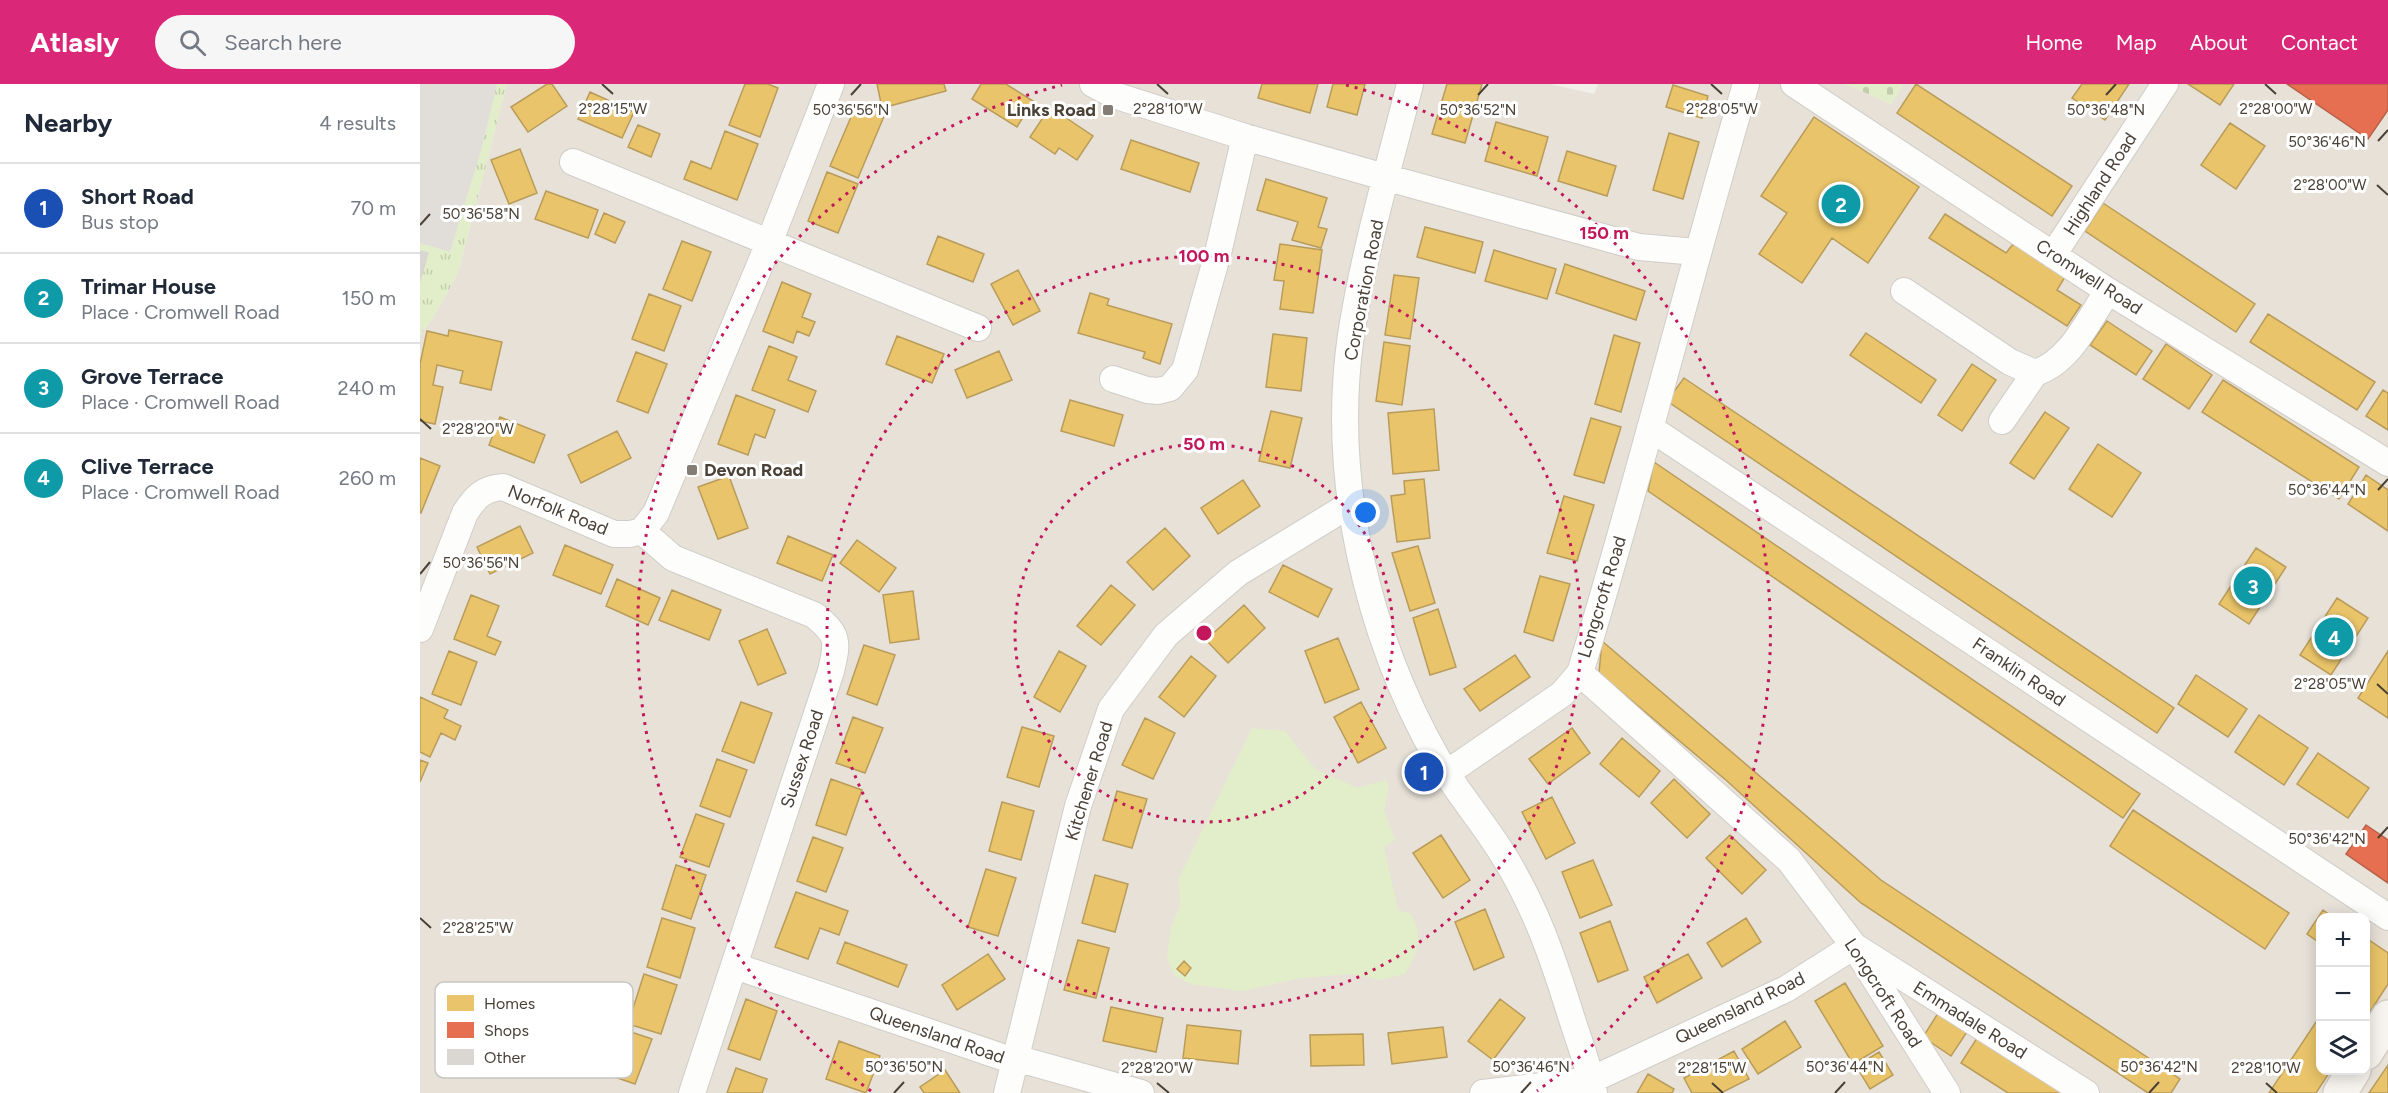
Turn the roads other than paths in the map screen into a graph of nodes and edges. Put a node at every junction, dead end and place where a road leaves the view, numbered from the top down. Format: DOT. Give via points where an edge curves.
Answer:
graph roads {
  1 [pos="831,84"];
  2 [pos="1093,84"];
  3 [pos="1410,84"];
  4 [pos="1746,84"];
  5 [pos="1794,84"];
  6 [pos="2165,84"];
  7 [pos="1245,137"];
  8 [pos="573,162"];
  9 [pos="1388,177"];
  10 [pos="769,243"];
  11 [pos="1696,252"];
  12 [pos="2054,255"];
  13 [pos="1904,291"];
  14 [pos="2108,291"];
  15 [pos="978,328"];
  16 [pos="2035,373"];
  17 [pos="1113,379"];
  18 [pos="2002,422"];
  19 [pos="1650,428"];
  20 [pos="2388,462"];
  21 [pos="1351,504"];
  22 [pos="642,531"];
  23 [pos="420,629"];
  24 [pos="1580,673"];
  25 [pos="1447,773"];
  26 [pos="2388,917"];
  27 [pos="1854,946"];
  28 [pos="735,966"];
  29 [pos="2388,1017"];
  30 [pos="2370,1046"];
  31 [pos="1014,1061"];
  32 [pos="2351,1075"];
  33 [pos="1593,1086"];
  34 [pos="692,1093"];
  35 [pos="1007,1093"];
  36 [pos="1141,1093"];
  37 [pos="1483,1093"];
  38 [pos="1947,1093"];
  39 [pos="2086,1093"];
  40 [pos="2340,1093"];
  1 -- 10 [label="street"];
  2 -- 7 [label="street" via="1114,95"];
  3 -- 9 [label="street, Corporation Road"];
  4 -- 11 [label="street, Longcroft Road"];
  5 -- 12 [label="street, Cromwell Road"];
  6 -- 12 [label="street, Highland Road"];
  7 -- 9 [label="street"];
  7 -- 17 [label="street" via="1185,370 1170,387 1158,391"];
  8 -- 10 [label="street"];
  9 -- 11 [label="street" via="1639,247"];
  9 -- 21 [label="street, Corporation Road" via="1351,336 1345,415"];
  10 -- 15 [label="street"];
  10 -- 22 [label="street" via="656,513"];
  11 -- 19 [label="street, Longcroft Road"];
  12 -- 14 [label="street, Cromwell Road"];
  13 -- 16 [label="street" via="2010,362"];
  14 -- 16 [label="street" via="2065,355 2051,368"];
  14 -- 20 [label="street, Cromwell Road"];
  16 -- 18 [label="street"];
  19 -- 24 [label="street, Longcroft Road"];
  19 -- 26 [label="street, Franklin Road"];
  21 -- 25 [label="street, Corporation Road" via="1380,634 1396,677"];
  21 -- 31 [label="street, Kitchener Road" via="1238,573 1166,635 1111,709 1078,806"];
  22 -- 23 [label="street, Norfolk Road" via="614,534 503,487 491,488 474,498 465,513"];
  22 -- 28 [label="street, Sussex Road" via="673,558 814,615 830,628 837,643"];
  24 -- 25 [label="street" via="1562,694"];
  24 -- 27 [label="street, Longcroft Road" via="1789,860"];
  25 -- 33 [label="street, Corporation Road" via="1503,854 1546,935"];
  27 -- 33 [label="street, Queensland Road" via="1786,989"];
  27 -- 38 [label="street, Longcroft Road"];
  27 -- 39 [label="street, Emmadale Road"];
  28 -- 31 [label="street, Queensland Road"];
  28 -- 34 [label="street, Sussex Road"];
  29 -- 30 [label="street"];
  31 -- 35 [label="street, Kitchener Road"];
  31 -- 36 [label="street, Queensland Road"];
  32 -- 40 [label="street"];
  33 -- 37 [label="street, Queensland Road"];
}
